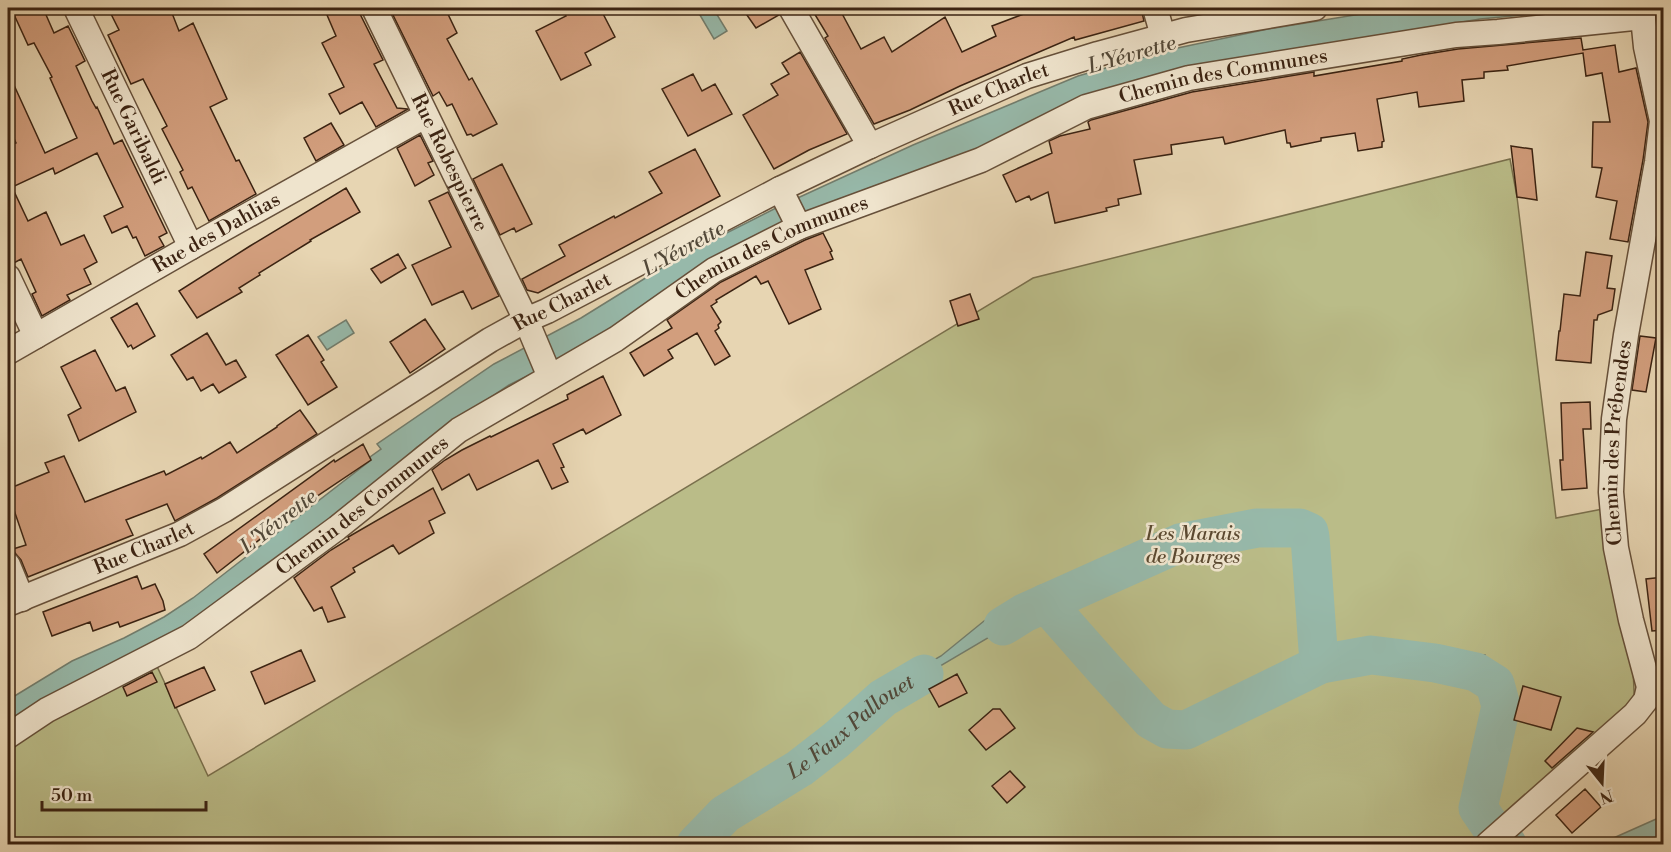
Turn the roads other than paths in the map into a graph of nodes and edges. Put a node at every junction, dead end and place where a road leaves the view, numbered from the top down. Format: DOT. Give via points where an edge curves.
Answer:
graph roads {
  1 [pos="76,8"];
  2 [pos="374,8"];
  3 [pos="791,8"];
  4 [pos="1155,8"];
  5 [pos="1315,8"];
  6 [pos="1643,12"];
  7 [pos="1163,36"];
  8 [pos="425,116"];
  9 [pos="870,146"];
  10 [pos="782,193"];
  11 [pos="797,225"];
  12 [pos="191,247"];
  13 [pos="8,277"];
  14 [pos="529,328"];
  15 [pos="36,336"];
  16 [pos="8,352"];
  17 [pos="549,373"];
  18 [pos="8,565"];
  19 [pos="15,601"];
  20 [pos="8,736"];
  21 [pos="1496,837"];
  1 -- 12 [label="street, Rue Garibaldi"];
  2 -- 8 [label="street, Rue Robespierre"];
  3 -- 9 [label="street"];
  4 -- 7 [label="street"];
  5 -- 7 [label="street, Rue Charlet"];
  6 -- 11 [label="street, Chemin des Communes" via="1456,35 1189,78 1086,107 981,160"];
  6 -- 21 [label="street, Chemin des Prébendes" via="1646,47 1662,121 1614,419 1611,492 1616,548 1630,620 1649,687 1646,700 1635,714"];
  7 -- 9 [label="street, Rue Charlet" via="1027,76"];
  8 -- 12 [label="street, Rue des Dahlias"];
  8 -- 14 [label="street, Rue Robespierre"];
  9 -- 10 [label="street, Rue Charlet"];
  10 -- 11 [label="street"];
  10 -- 14 [label="street, Rue Charlet" via="547,310"];
  11 -- 17 [label="street, Chemin des Communes" via="714,270 616,339"];
  12 -- 15 [label="street, Rue des Dahlias"];
  13 -- 15 [label="street"];
  14 -- 17 [label="street, Rue Robespierre"];
  14 -- 19 [label="street, Rue Charlet" via="490,340 180,534"];
  15 -- 16 [label="street, Rue des Dahlias"];
  17 -- 20 [label="street, Chemin des Communes" via="459,430 337,528 189,637 47,710"];
  18 -- 19 [label="street"];
}
